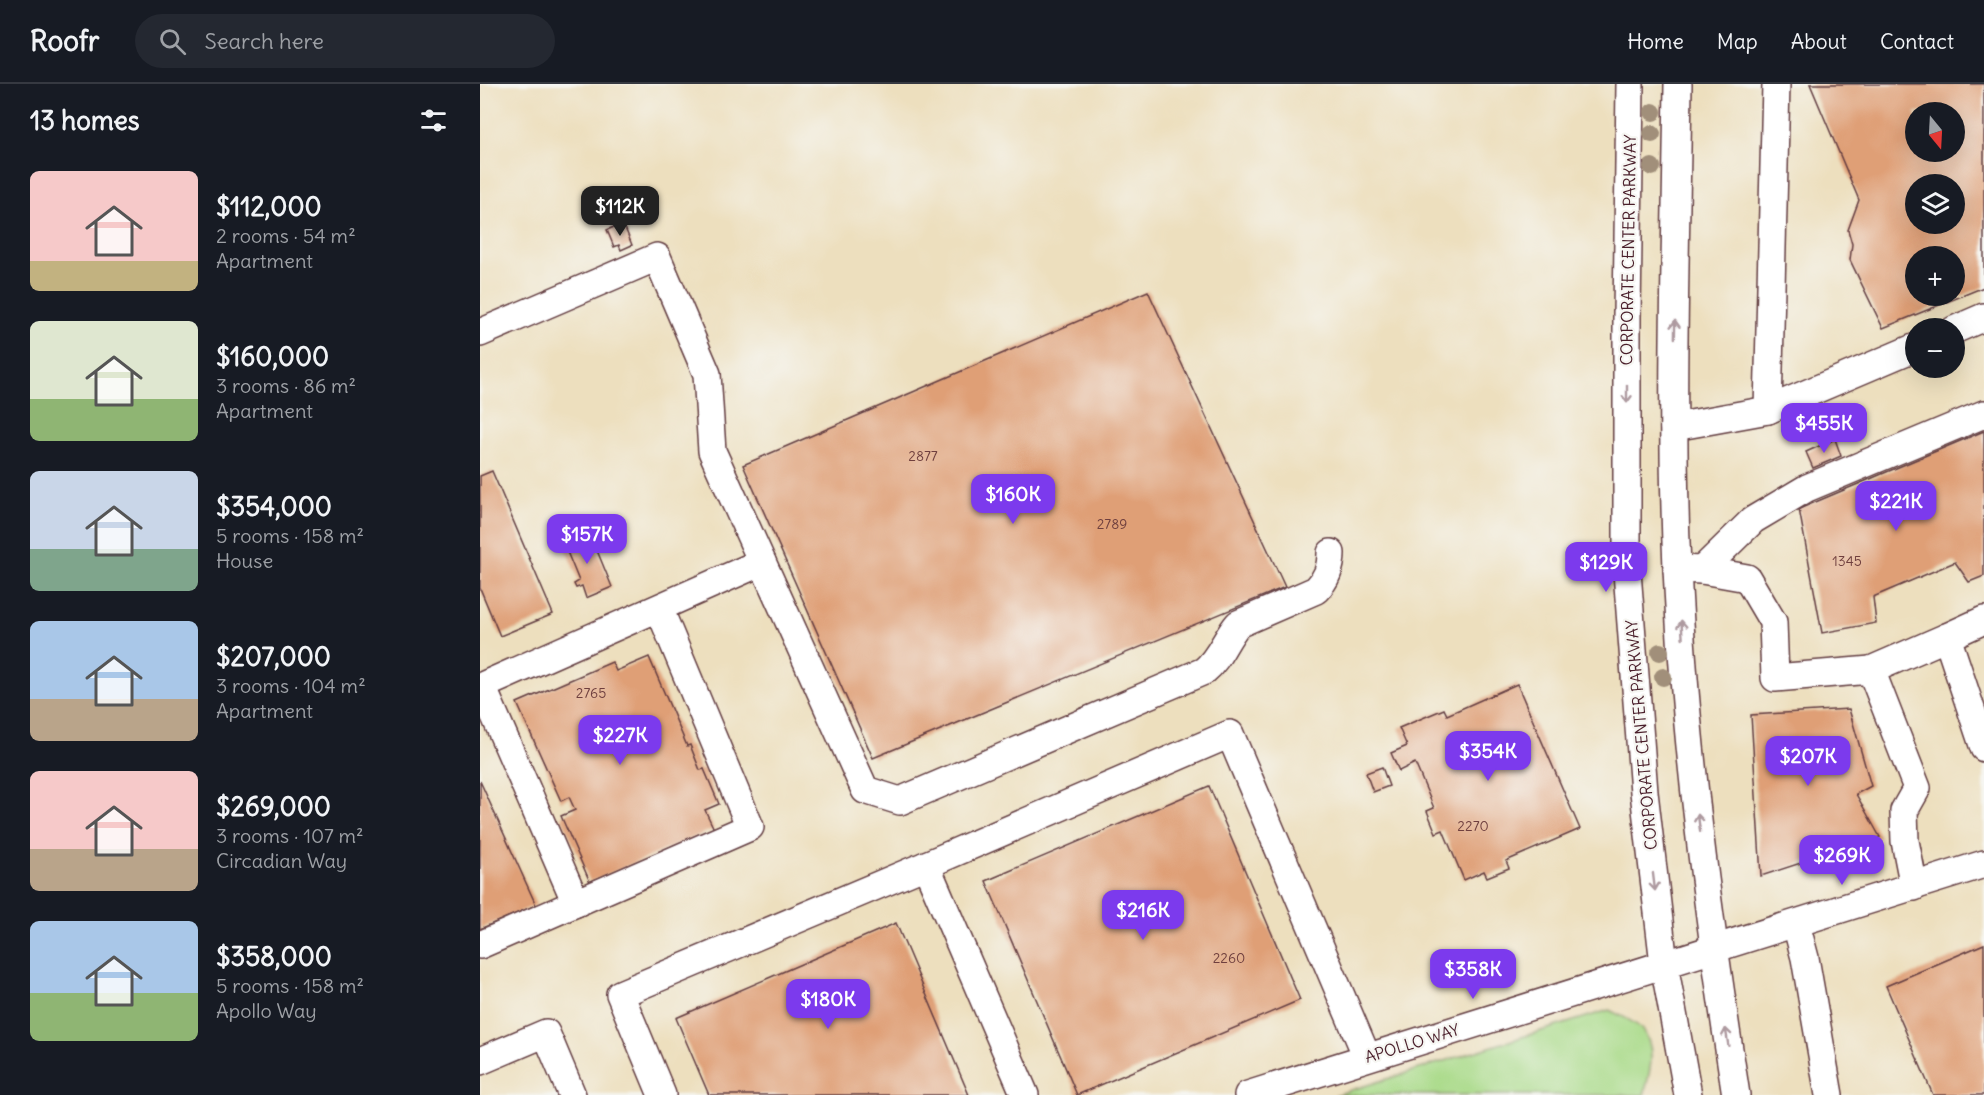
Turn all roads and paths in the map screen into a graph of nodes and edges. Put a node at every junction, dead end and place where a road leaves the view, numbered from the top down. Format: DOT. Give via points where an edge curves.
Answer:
graph roads {
  1 [pos="1630,84"];
  2 [pos="1678,84"];
  3 [pos="1776,84"];
  4 [pos="1984,317"];
  5 [pos="1965,325"];
  6 [pos="480,333"];
  7 [pos="1905,351"];
  8 [pos="1768,410"];
  9 [pos="1984,414"];
  10 [pos="1674,427"];
  11 [pos="1331,553"];
  12 [pos="762,562"];
  13 [pos="1689,569"];
  14 [pos="659,608"];
  15 [pos="1984,620"];
  16 [pos="1947,637"];
  17 [pos="1870,670"];
  18 [pos="481,685"];
  19 [pos="1984,748"];
  20 [pos="1984,864"];
  21 [pos="926,866"];
  22 [pos="1914,887"];
  23 [pos="576,903"];
  24 [pos="1796,924"];
  25 [pos="480,945"];
  26 [pos="1714,949"];
  27 [pos="1664,964"];
  28 [pos="1367,1057"];
  29 [pos="480,1061"];
  30 [pos="572,1095"];
  31 [pos="662,1095"];
  32 [pos="1025,1095"];
  33 [pos="1248,1095"];
  34 [pos="1688,1095"];
  35 [pos="1736,1095"];
  36 [pos="1829,1095"];
  1 -- 27 [label="street, CORPORATE CENTER PARKWAY, one-way" via="1627,572 1644,792"];
  10 -- 2 [label="street, one-way"];
  3 -- 8 [label="street"];
  4 -- 5 [label="street"];
  6 -- 12 [label="street" via="657,257 707,374 712,450"];
  7 -- 8 [label="street"];
  8 -- 10 [label="street"];
  9 -- 13 [label="street" via="1807,488 1753,520"];
  10 -- 13 [label="street"];
  11 -- 12 [label="street" via="1329,573 1316,590 1238,624 1204,671 900,801 865,790"];
  12 -- 14 [label="street"];
  13 -- 17 [label="street" via="1747,578 1773,622 1775,678"];
  26 -- 13 [label="street, one-way" via="1690,749"];
  14 -- 18 [label="street"];
  14 -- 23 [label="street" via="750,827"];
  15 -- 16 [label="street"];
  16 -- 17 [label="street"];
  16 -- 19 [label="street"];
  17 -- 22 [label="street" via="1917,788 1904,811"];
  18 -- 23 [label="street"];
  20 -- 22 [label="street, APOLLO WAY"];
  21 -- 28 [label="street" via="1230,734"];
  21 -- 31 [label="street" via="620,994"];
  21 -- 32 [label="street"];
  22 -- 24 [label="street, APOLLO WAY"];
  23 -- 25 [label="street"];
  24 -- 26 [label="street, APOLLO WAY"];
  24 -- 36 [label="street"];
  26 -- 27 [label="street, APOLLO WAY"];
  35 -- 26 [label="street, one-way"];
  27 -- 28 [label="street, APOLLO WAY"];
  27 -- 34 [label="street, CORPORATE CENTER PARKWAY"];
  28 -- 33 [label="street, APOLLO WAY"];
  29 -- 30 [label="street" via="546,1033"];
}
